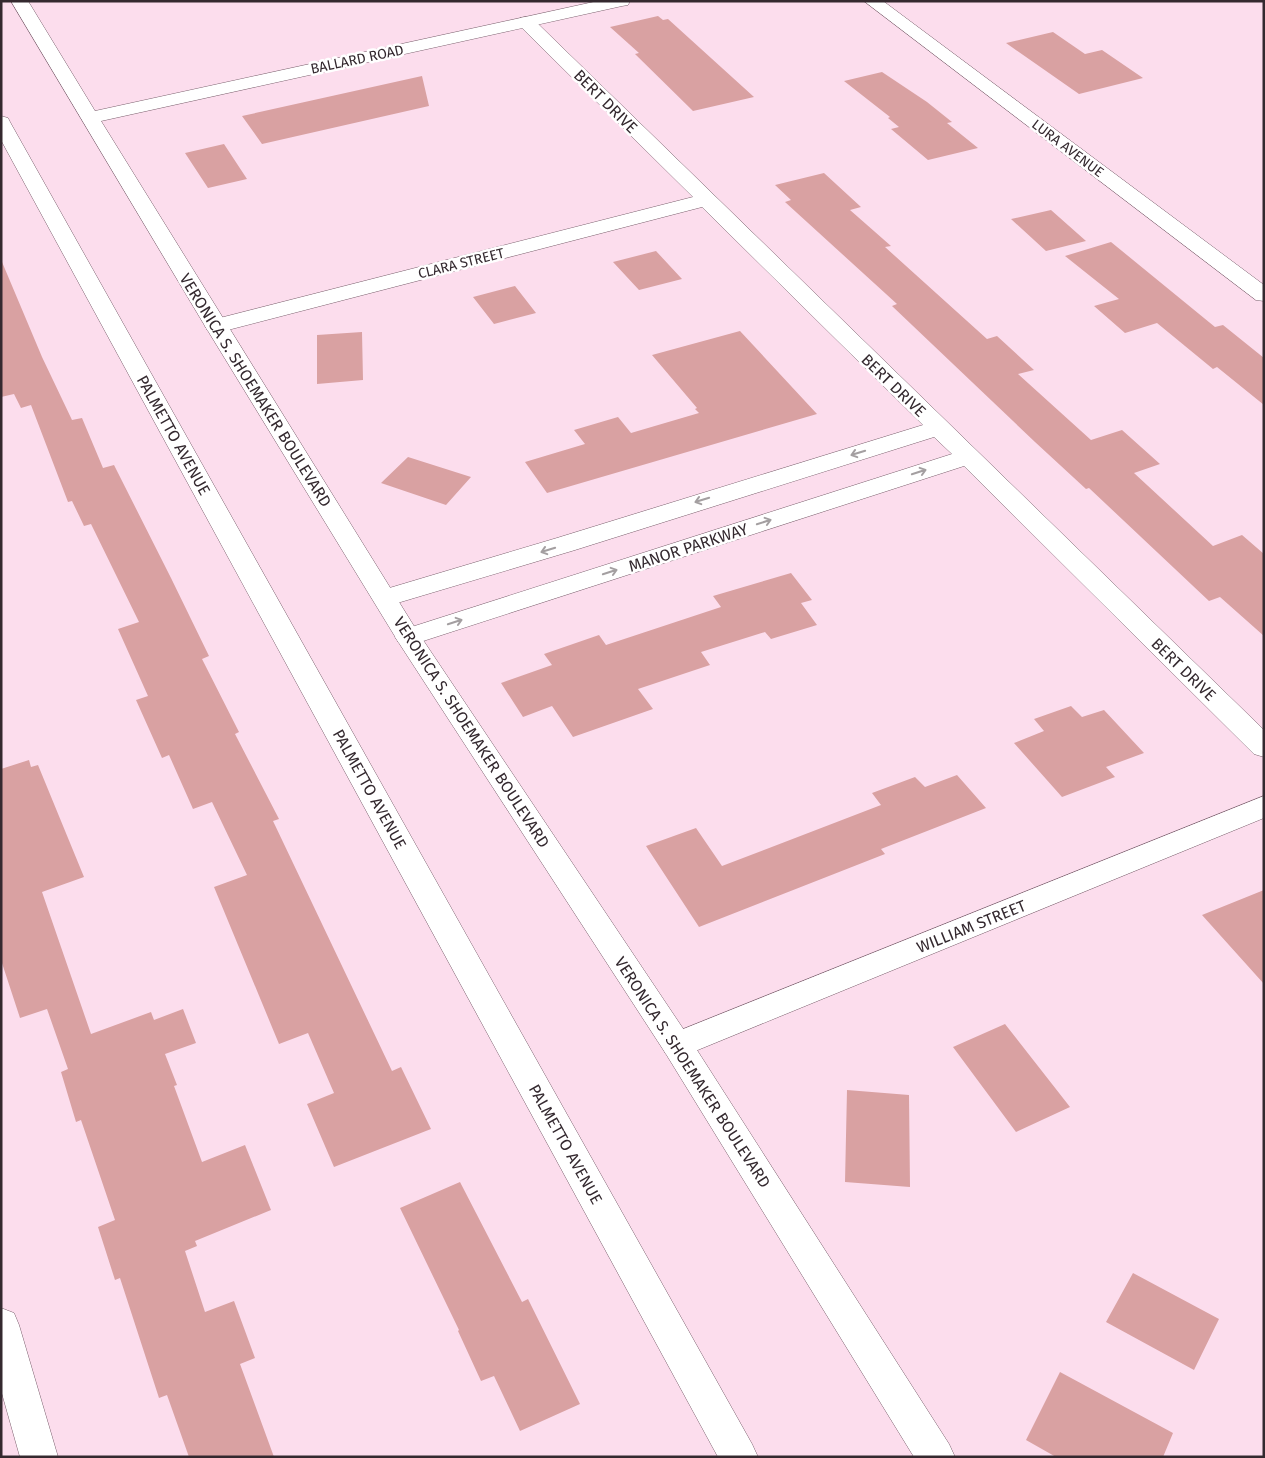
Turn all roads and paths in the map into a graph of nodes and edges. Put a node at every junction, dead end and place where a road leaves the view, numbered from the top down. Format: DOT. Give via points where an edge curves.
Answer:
graph roads {
  1 [pos="19,1"];
  2 [pos="622,1"];
  3 [pos="872,1"];
  4 [pos="526,22"];
  5 [pos="91,118"];
  6 [pos="1,122"];
  7 [pos="705,200"];
  8 [pos="1264,294"];
  9 [pos="216,326"];
  10 [pos="938,428"];
  11 [pos="967,457"];
  12 [pos="384,598"];
  13 [pos="408,637"];
  14 [pos="1264,747"];
  15 [pos="1264,806"];
  16 [pos="677,1045"];
  17 [pos="1,1325"];
  18 [pos="38,1457"];
  19 [pos="739,1457"];
  20 [pos="936,1457"];
  1 -- 5 [label="street, VERONICA S. SHOEMAKER BOULEVARD"];
  2 -- 4 [label="street, BALLARD ROAD"];
  3 -- 8 [label="street, LURA AVENUE"];
  4 -- 5 [label="street, BALLARD ROAD"];
  4 -- 7 [label="street, BERT DRIVE"];
  5 -- 9 [label="street, VERONICA S. SHOEMAKER BOULEVARD"];
  6 -- 19 [label="street, PALMETTO AVENUE"];
  7 -- 9 [label="street, CLARA STREET"];
  7 -- 10 [label="street, BERT DRIVE"];
  9 -- 12 [label="street, VERONICA S. SHOEMAKER BOULEVARD"];
  10 -- 11 [label="street, BERT DRIVE"];
  10 -- 12 [label="street, one-way"];
  13 -- 11 [label="street, MANOR PARKWAY, one-way"];
  11 -- 14 [label="street, BERT DRIVE"];
  12 -- 13 [label="street, VERONICA S. SHOEMAKER BOULEVARD"];
  13 -- 16 [label="street, VERONICA S. SHOEMAKER BOULEVARD"];
  15 -- 16 [label="street, WILLIAM STREET"];
  16 -- 20 [label="street, VERONICA S. SHOEMAKER BOULEVARD"];
  17 -- 18 [label="street"];
}
